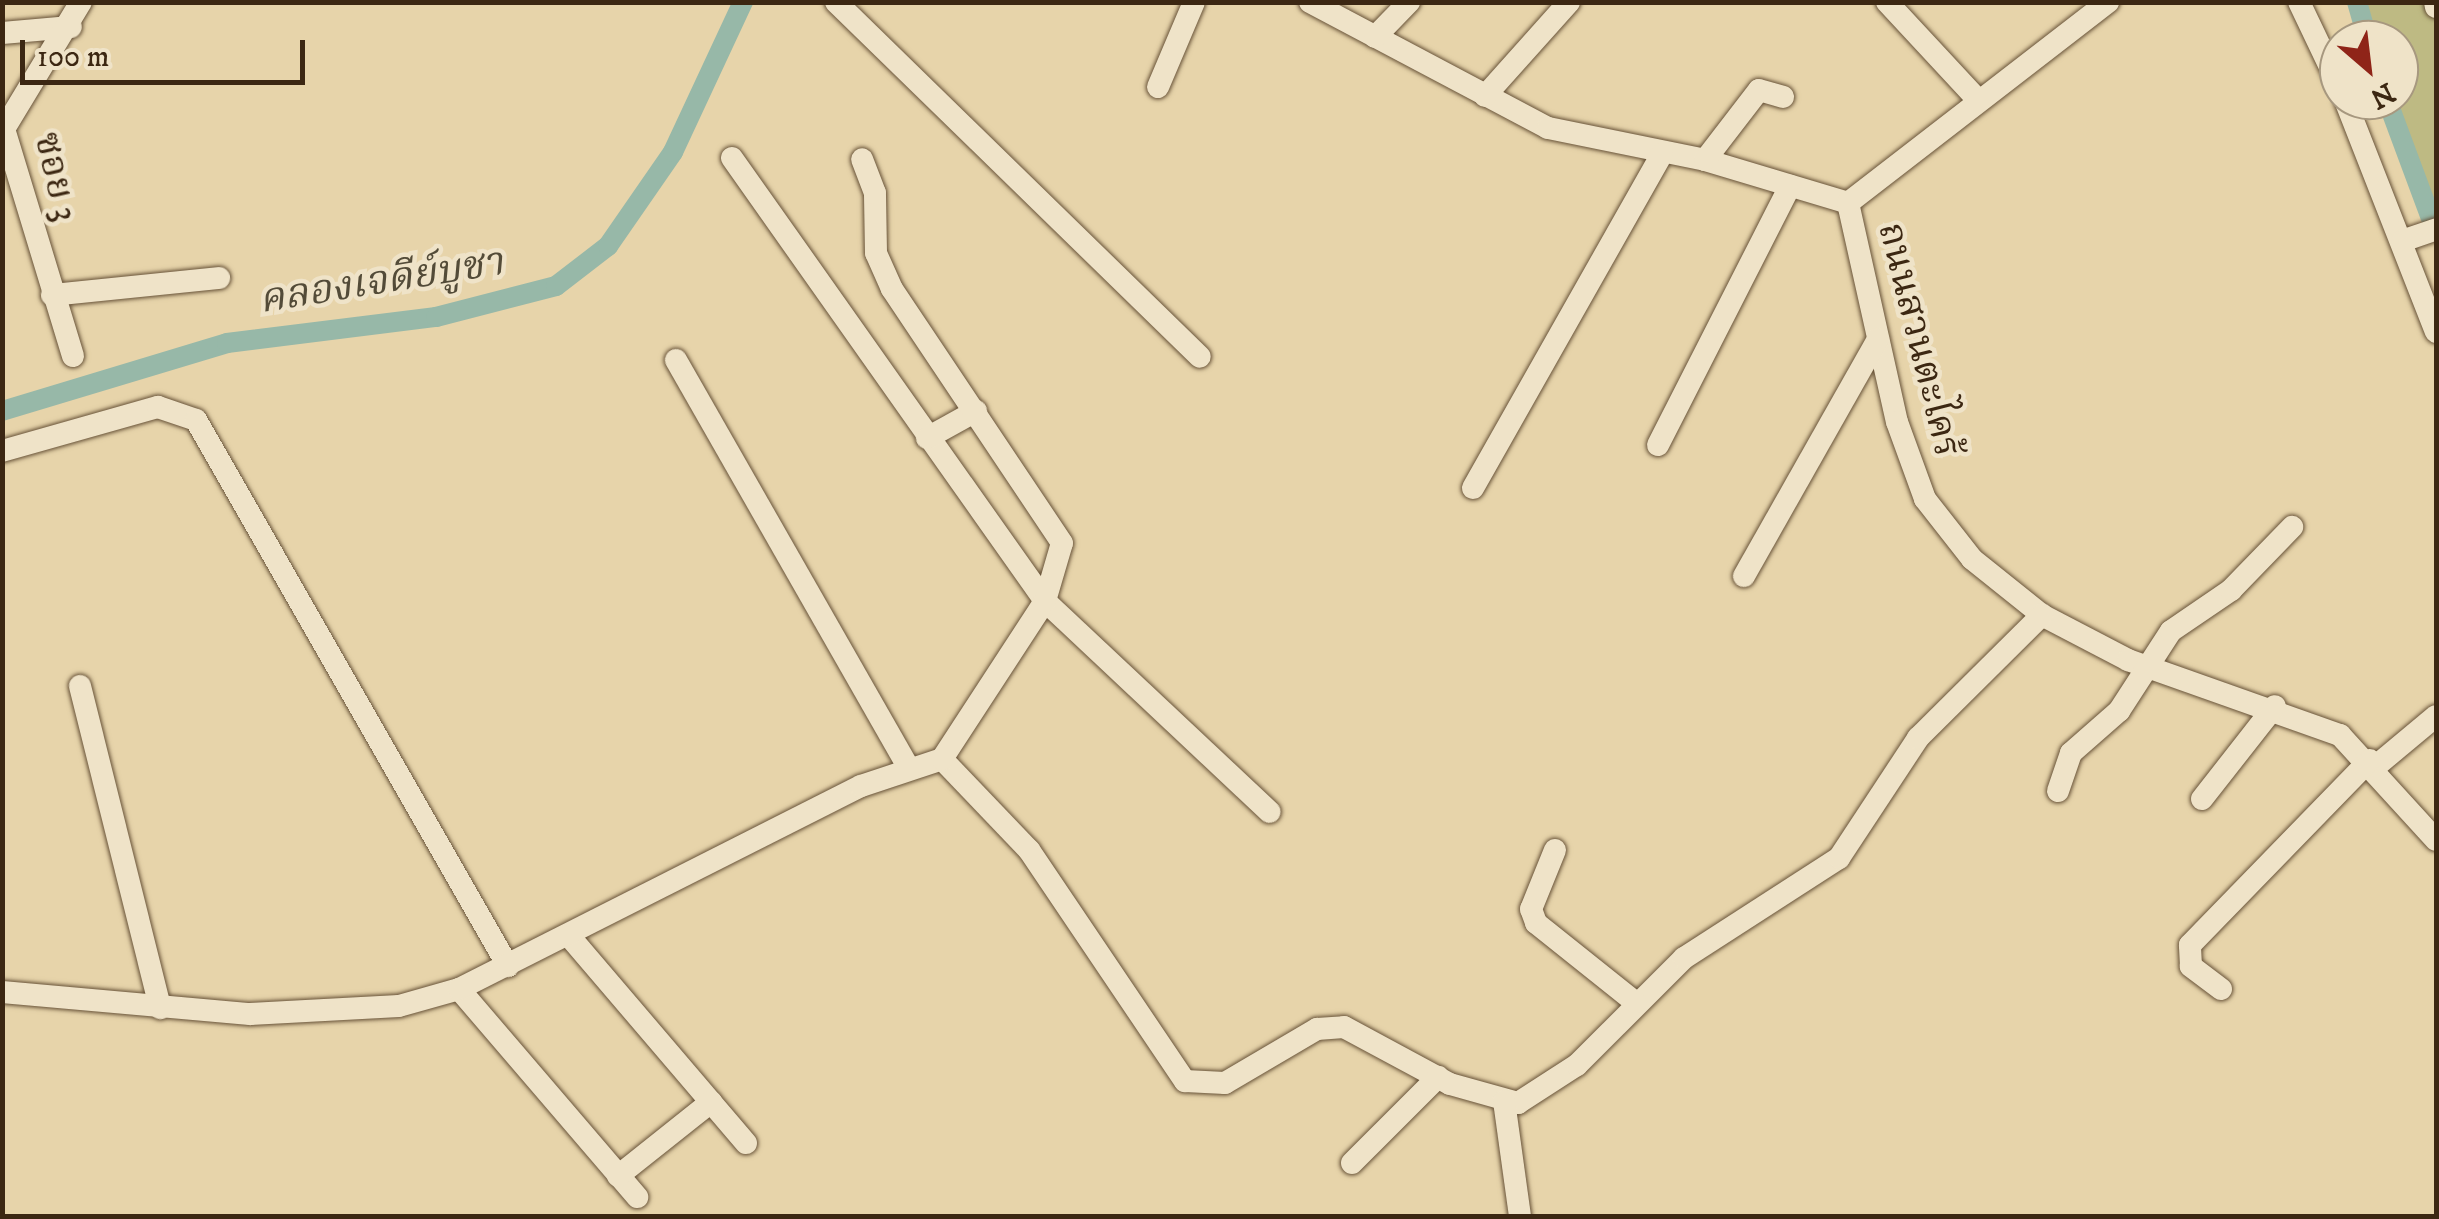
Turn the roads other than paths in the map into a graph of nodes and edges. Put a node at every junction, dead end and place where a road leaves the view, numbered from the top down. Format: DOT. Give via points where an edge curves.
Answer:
graph roads {
  1 [pos="82,2"];
  2 [pos="836,2"];
  3 [pos="1194,2"];
  4 [pos="1310,2"];
  5 [pos="1409,2"];
  6 [pos="1569,2"];
  7 [pos="1887,2"];
  8 [pos="2108,2"];
  9 [pos="2299,2"];
  10 [pos="71,27"];
  11 [pos="2,32"];
  12 [pos="1376,37"];
  13 [pos="2319,44"];
  14 [pos="1158,88"];
  15 [pos="1485,96"];
  16 [pos="1783,97"];
  17 [pos="1977,99"];
  18 [pos="2356,120"];
  19 [pos="1662,154"];
  20 [pos="732,158"];
  21 [pos="862,160"];
  22 [pos="1705,160"];
  23 [pos="1790,186"];
  24 [pos="11,198"];
  25 [pos="1848,203"];
  26 [pos="2417,236"];
  27 [pos="219,278"];
  28 [pos="52,294"];
  29 [pos="2436,332"];
  30 [pos="1878,339"];
  31 [pos="73,356"];
  32 [pos="1200,357"];
  33 [pos="676,360"];
  34 [pos="976,411"];
  35 [pos="928,438"];
  36 [pos="1658,445"];
  37 [pos="2,451"];
  38 [pos="1473,488"];
  39 [pos="2292,527"];
  40 [pos="1744,576"];
  41 [pos="1045,601"];
  42 [pos="2042,615"];
  43 [pos="2148,666"];
  44 [pos="80,686"];
  45 [pos="2274,706"];
  46 [pos="2436,716"];
  47 [pos="942,759"];
  48 [pos="2373,763"];
  49 [pos="908,767"];
  50 [pos="2058,791"];
  51 [pos="2202,799"];
  52 [pos="1270,812"];
  53 [pos="2436,840"];
  54 [pos="1555,850"];
  55 [pos="570,937"];
  56 [pos="508,966"];
  57 [pos="459,989"];
  58 [pos="2220,989"];
  59 [pos="2,992"];
  60 [pos="1635,1002"];
  61 [pos="160,1008"];
  62 [pos="1438,1077"];
  63 [pos="1504,1101"];
  64 [pos="711,1102"];
  65 [pos="746,1143"];
  66 [pos="1352,1163"];
  67 [pos="618,1176"];
  68 [pos="636,1197"];
  69 [pos="1520,1216"];
  1 -- 10 [label="street, ซอย 3"];
  2 -- 32 [label="street"];
  3 -- 14 [label="street"];
  4 -- 12 [label="street, ถนนสวนตะไคร้"];
  5 -- 12 [label="street"];
  6 -- 15 [label="street"];
  7 -- 17 [label="street"];
  8 -- 17 [label="street"];
  9 -- 13 [label="street"];
  10 -- 11 [label="street"];
  10 -- 24 [label="street, ซอย 3" via="4,129"];
  12 -- 15 [label="street, ถนนสวนตะไคร้"];
  15 -- 19 [label="street, ถนนสวนตะไคร้" via="1548,128"];
  16 -- 22 [label="street" via="1760,90"];
  17 -- 25 [label="street"];
  18 -- 26 [label="street"];
  19 -- 22 [label="street, ถนนสวนตะไคร้"];
  19 -- 38 [label="street"];
  20 -- 35 [label="street"];
  21 -- 34 [label="street" via="875,193 876,253 892,289"];
  22 -- 23 [label="street, ถนนสวนตะไคร้"];
  23 -- 25 [label="street, ถนนสวนตะไคร้"];
  23 -- 36 [label="street"];
  24 -- 28 [label="street, ซอย 3"];
  25 -- 30 [label="street, ถนนสวนตะไคร้"];
  26 -- 29 [label="street"];
  27 -- 28 [label="street"];
  28 -- 31 [label="street, ซอย 3"];
  30 -- 40 [label="street"];
  30 -- 42 [label="street, ถนนสวนตะไคร้" via="1925,499 1972,559"];
  33 -- 49 [label="street"];
  34 -- 35 [label="street"];
  34 -- 41 [label="street" via="1062,543"];
  35 -- 41 [label="street"];
  37 -- 56 [label="street" via="158,407 196,420"];
  39 -- 43 [label="street" via="2231,590 2171,631"];
  41 -- 47 [label="street"];
  41 -- 52 [label="street"];
  42 -- 43 [label="street, ถนนสวนตะไคร้"];
  42 -- 60 [label="street" via="1918,738 1838,858 1754,907"];
  43 -- 45 [label="street, ถนนสวนตะไคร้"];
  43 -- 50 [label="street" via="2119,712 2071,753"];
  44 -- 61 [label="street"];
  45 -- 48 [label="street, ถนนสวนตะไคร้"];
  45 -- 51 [label="street"];
  46 -- 48 [label="street"];
  47 -- 49 [label="street"];
  47 -- 62 [label="street" via="1029,850 1184,1081 1225,1084 1318,1029 1344,1027"];
  48 -- 53 [label="street, ถนนสวนตะไคร้"];
  48 -- 58 [label="street" via="2190,946 2192,966"];
  49 -- 55 [label="street"];
  54 -- 60 [label="street" via="1531,909 1536,923"];
  55 -- 56 [label="street"];
  55 -- 64 [label="street"];
  56 -- 57 [label="street"];
  57 -- 61 [label="street" via="353,1015"];
  57 -- 67 [label="street"];
  59 -- 61 [label="street"];
  60 -- 63 [label="street" via="1545,1091"];
  62 -- 63 [label="street"];
  62 -- 66 [label="street"];
  63 -- 69 [label="street"];
  64 -- 65 [label="street"];
  64 -- 67 [label="street"];
  67 -- 68 [label="street"];
}
